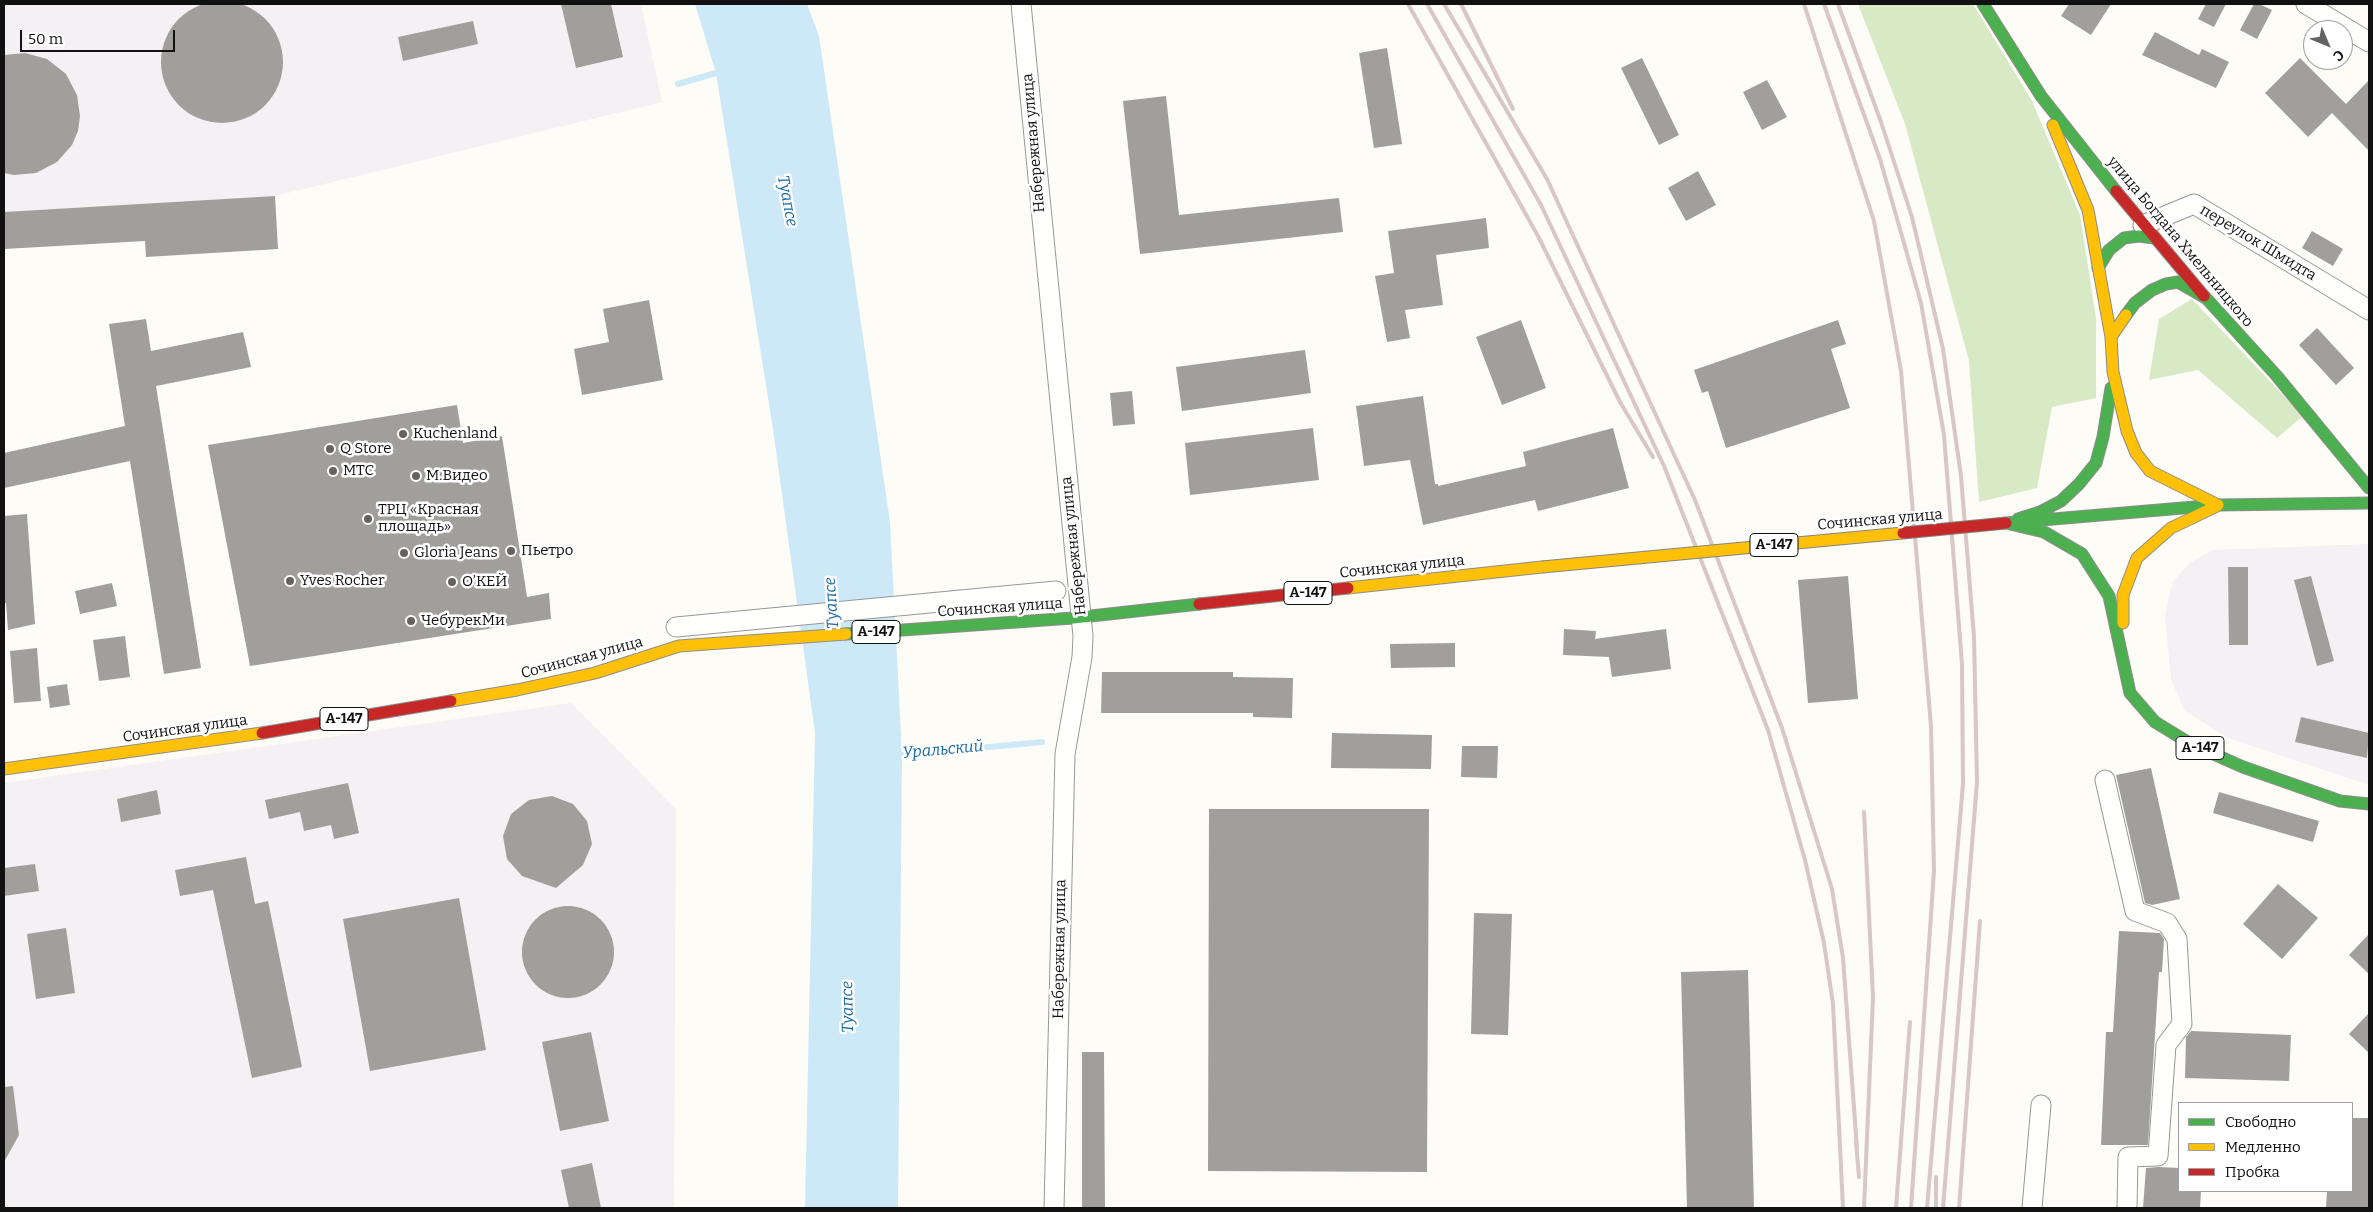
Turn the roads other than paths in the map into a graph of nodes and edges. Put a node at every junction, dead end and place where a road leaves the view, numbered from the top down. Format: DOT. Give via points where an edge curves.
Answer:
graph roads {
  1 [pos="1021,4"];
  2 [pos="1983,4"];
  3 [pos="2306,4"];
  4 [pos="2369,42"];
  5 [pos="2041,96"];
  6 [pos="2148,232"];
  7 [pos="2098,268"];
  8 [pos="2206,298"];
  9 [pos="2369,310"];
  10 [pos="2111,337"];
  11 [pos="2113,372"];
  12 [pos="2369,488"];
  13 [pos="2369,503"];
  14 [pos="2218,505"];
  15 [pos="2006,523"];
  16 [pos="1056,591"];
  17 [pos="1077,617"];
  18 [pos="676,627"];
  19 [pos="2123,665"];
  20 [pos="4,769"];
  21 [pos="2104,780"];
  22 [pos="2369,800"];
  23 [pos="2340,801"];
  24 [pos="2369,804"];
  25 [pos="2369,817"];
  26 [pos="2041,1105"];
  27 [pos="1054,1208"];
  28 [pos="2032,1208"];
  29 [pos="2128,1208"];
  1 -- 17 [label="street, Набережная улица"];
  2 -- 5 [label="main road, улица Богдана Хмельницкого"];
  3 -- 4 [label="street"];
  5 -- 6 [label="main road, улица Богдана Хмельницкого"];
  5 -- 7 [label="main road" via="2088,210"];
  6 -- 7 [label="main road" via="2124,238 2109,250"];
  6 -- 8 [label="main road, улица Богдана Хмельницкого"];
  6 -- 9 [label="street, переулок Шмидта" via="2194,204"];
  7 -- 10 [label="main road"];
  8 -- 10 [label="main road" via="2178,282 2166,284 2135,303"];
  8 -- 12 [label="main road, улица Богдана Хмельницкого" via="2289,390"];
  10 -- 11 [label="main road, А-147"];
  11 -- 14 [label="main road, А-147" via="2127,431 2136,453 2150,471"];
  11 -- 15 [label="main road, А-147" via="2096,463 2061,501"];
  13 -- 14 [label="main road, А-147"];
  14 -- 15 [label="main road, А-147"];
  14 -- 19 [label="main road, А-147" via="2171,528 2137,558 2123,595"];
  15 -- 17 [label="main road, Сочинская улица / А-147, bridge" via="1542,567"];
  15 -- 19 [label="main road, А-147" via="2044,532 2082,554 2109,596"];
  16 -- 18 [label="street"];
  17 -- 20 [label="main road, Сочинская улица / А-147" via="680,646 595,673 517,690 238,737"];
  17 -- 27 [label="street, Набережная улица" via="1082,657 1065,754"];
  19 -- 23 [label="main road, А-147" via="2130,693 2155,722 2200,748 2243,767"];
  21 -- 29 [label="street" via="2135,911 2167,923 2177,939 2182,1024 2166,1045 2158,1156 2128,1157"];
  22 -- 23 [label="main road"];
  23 -- 24 [label="main road"];
  23 -- 25 [label="main road"];
  26 -- 28 [label="street"];
}
